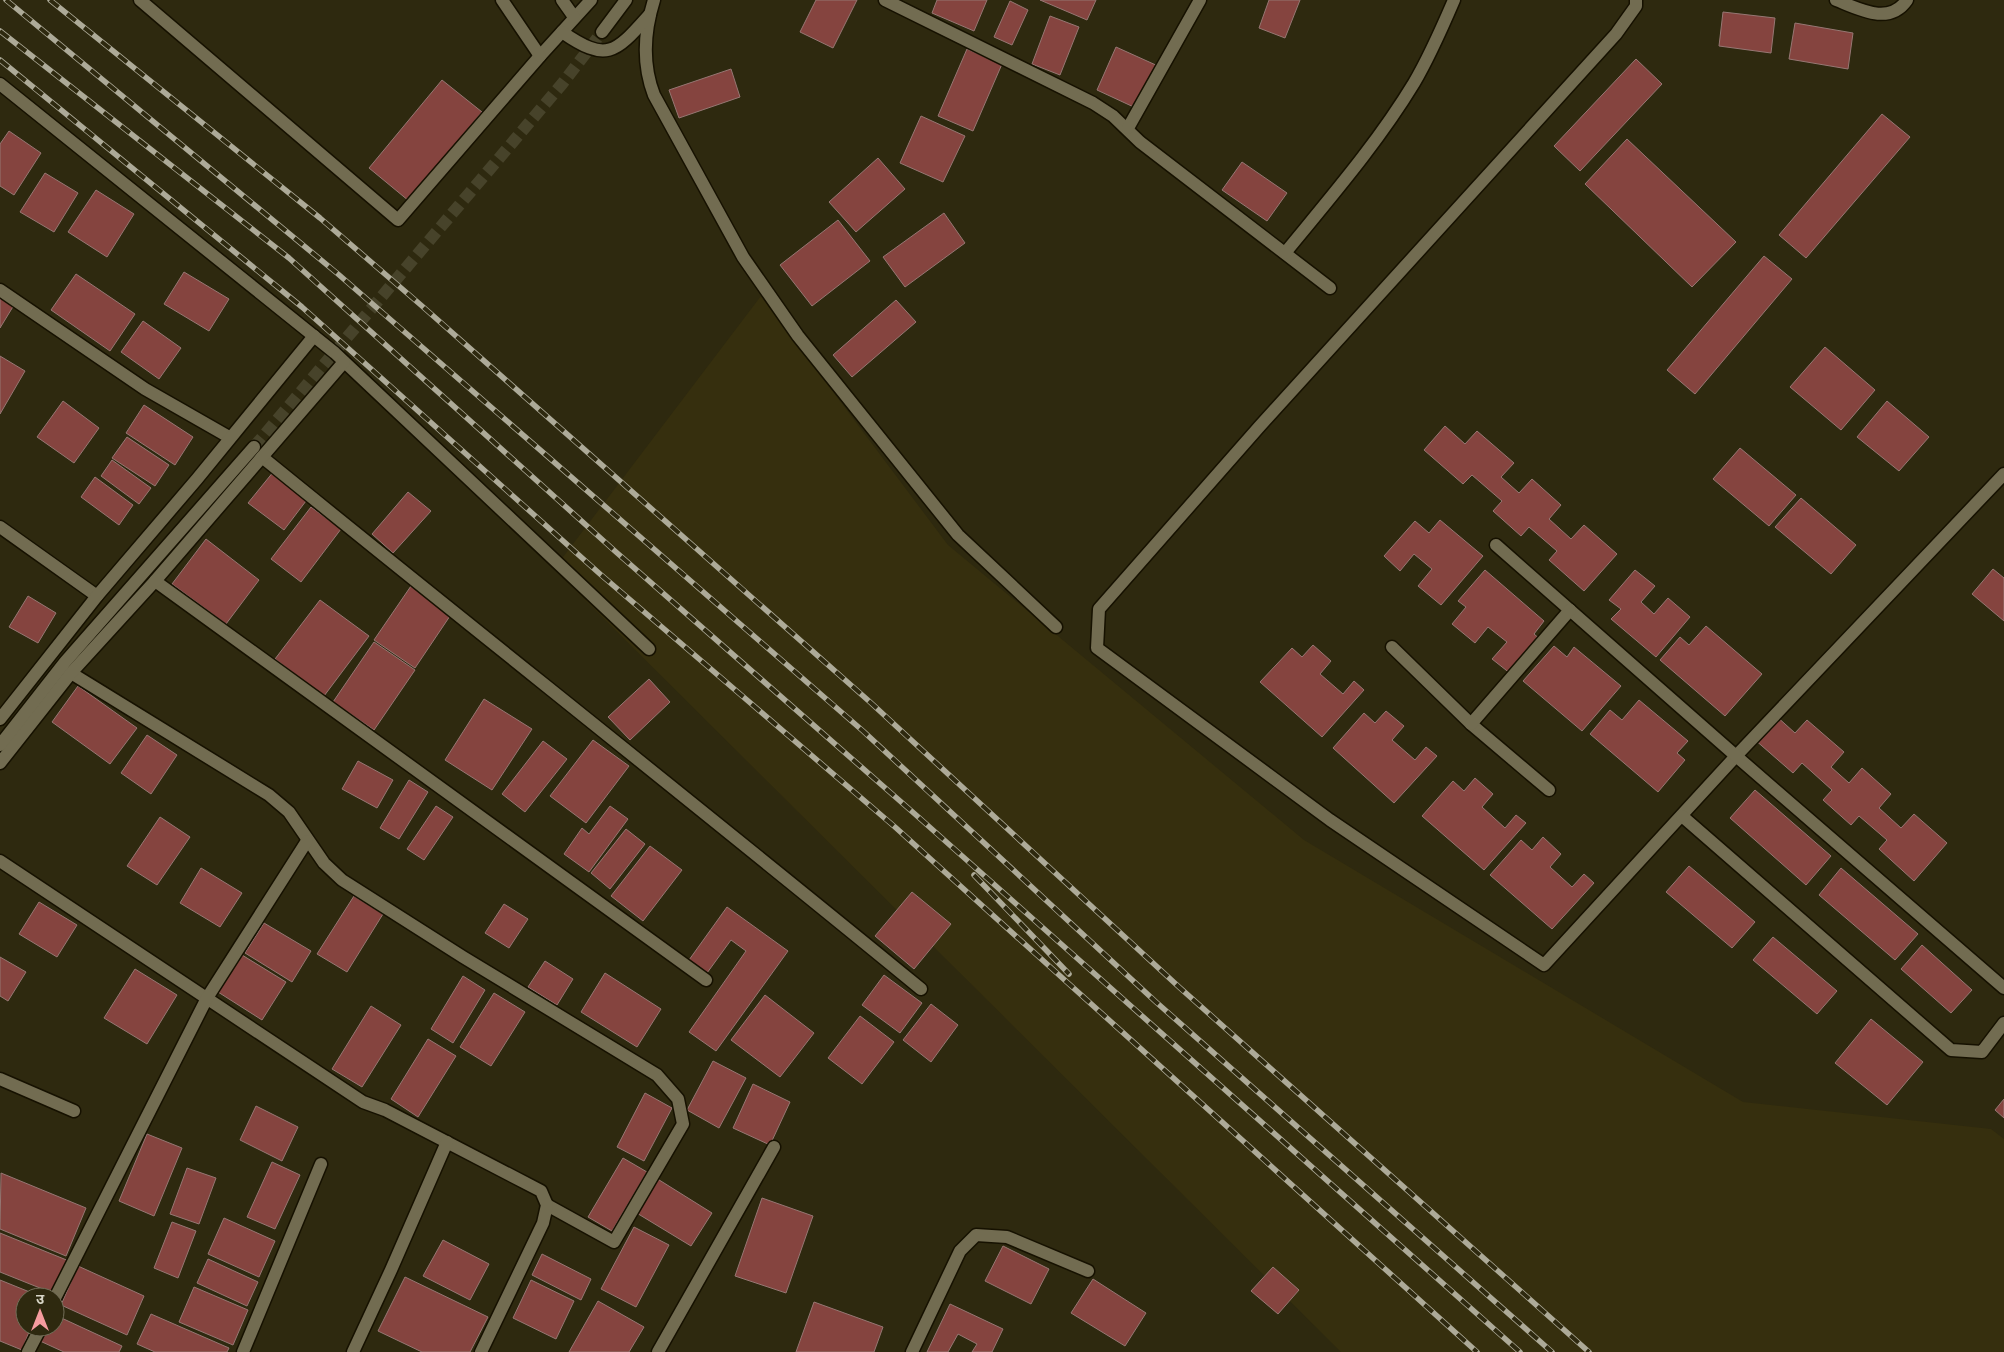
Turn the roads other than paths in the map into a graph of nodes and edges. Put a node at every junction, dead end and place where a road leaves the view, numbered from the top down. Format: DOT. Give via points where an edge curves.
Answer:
graph roads {
  1 [pos="140,0"];
  2 [pos="502,0"];
  3 [pos="562,0"];
  4 [pos="592,0"];
  5 [pos="626,0"];
  6 [pos="654,0"];
  7 [pos="884,0"];
  8 [pos="1200,0"];
  9 [pos="1454,0"];
  10 [pos="1636,0"];
  11 [pos="1836,0"];
  12 [pos="1907,0"];
  13 [pos="650,14"];
  14 [pos="574,17"];
  15 [pos="562,32"];
  16 [pos="602,32"];
  17 [pos="540,56"];
  18 [pos="0,84"];
  19 [pos="1128,128"];
  20 [pos="1285,253"];
  21 [pos="1330,288"];
  22 [pos="0,290"];
  23 [pos="314,336"];
  24 [pos="344,362"];
  25 [pos="229,437"];
  26 [pos="258,452"];
  27 [pos="2004,474"];
  28 [pos="0,527"];
  29 [pos="1496,545"];
  30 [pos="155,581"];
  31 [pos="97,596"];
  32 [pos="1570,610"];
  33 [pos="1056,628"];
  34 [pos="1392,647"];
  35 [pos="649,650"];
  36 [pos="71,673"];
  37 [pos="0,719"];
  38 [pos="1471,724"];
  39 [pos="0,745"];
  40 [pos="1736,756"];
  41 [pos="0,763"];
  42 [pos="1549,790"];
  43 [pos="1682,816"];
  44 [pos="306,841"];
  45 [pos="0,861"];
  46 [pos="706,980"];
  47 [pos="2004,988"];
  48 [pos="921,990"];
  49 [pos="207,998"];
  50 [pos="2004,1023"];
  51 [pos="0,1079"];
  52 [pos="74,1111"];
  53 [pos="447,1142"];
  54 [pos="774,1147"];
  55 [pos="321,1164"];
  56 [pos="547,1204"];
  57 [pos="1088,1270"];
  58 [pos="61,1287"];
  59 [pos="36,1337"];
  60 [pos="28,1352"];
  61 [pos="243,1352"];
  62 [pos="353,1352"];
  63 [pos="481,1352"];
  64 [pos="658,1352"];
  65 [pos="912,1352"];
  1 -- 17 [label="street" via="398,220"];
  2 -- 17 [label="street"];
  3 -- 14 [label="street"];
  4 -- 14 [label="street"];
  5 -- 16 [label="street"];
  6 -- 13 [label="street"];
  7 -- 19 [label="street" via="1062,86"];
  8 -- 19 [label="street"];
  9 -- 20 [label="street" via="1436,44 1415,82 1363,158"];
  10 -- 43 [label="street" via="1636,6 1616,34 1259,427 1099,609 1098,648 1330,820 1544,965"];
  11 -- 12 [label="street" via="1873,14 1890,14"];
  13 -- 15 [label="street" via="626,40 613,49 599,52"];
  13 -- 33 [label="street" via="647,77 743,257 798,336 939,513"];
  14 -- 15 [label="street"];
  15 -- 17 [label="street"];
  18 -- 23 [label="street"];
  19 -- 20 [label="street" via="1140,142"];
  20 -- 21 [label="street"];
  22 -- 25 [label="street" via="145,389"];
  23 -- 24 [label="street"];
  23 -- 25 [label="street"];
  24 -- 26 [label="street"];
  24 -- 35 [label="street"];
  25 -- 31 [label="street"];
  26 -- 30 [label="street"];
  26 -- 39 [label="street" via="65,662"];
  26 -- 48 [label="street"];
  27 -- 40 [label="street"];
  28 -- 31 [label="street"];
  29 -- 32 [label="street"];
  30 -- 36 [label="street"];
  30 -- 46 [label="street"];
  31 -- 37 [label="street"];
  32 -- 38 [label="street"];
  32 -- 40 [label="street"];
  34 -- 38 [label="street"];
  36 -- 41 [label="street"];
  36 -- 44 [label="street" via="269,795 289,812"];
  38 -- 42 [label="street"];
  40 -- 43 [label="street"];
  40 -- 47 [label="street"];
  43 -- 50 [label="street" via="1951,1050 1982,1052"];
  44 -- 49 [label="street"];
  44 -- 56 [label="street" via="342,880 657,1075 678,1100 683,1124 614,1242"];
  45 -- 49 [label="street"];
  49 -- 53 [label="street" via="363,1102"];
  49 -- 58 [label="street"];
  51 -- 52 [label="street"];
  53 -- 56 [label="street" via="541,1191"];
  53 -- 62 [label="street"];
  54 -- 64 [label="street"];
  55 -- 61 [label="street"];
  56 -- 63 [label="street" via="543,1223"];
  57 -- 65 [label="street" via="1007,1237 976,1235 960,1251"];
  59 -- 60 [label="street"];
}
